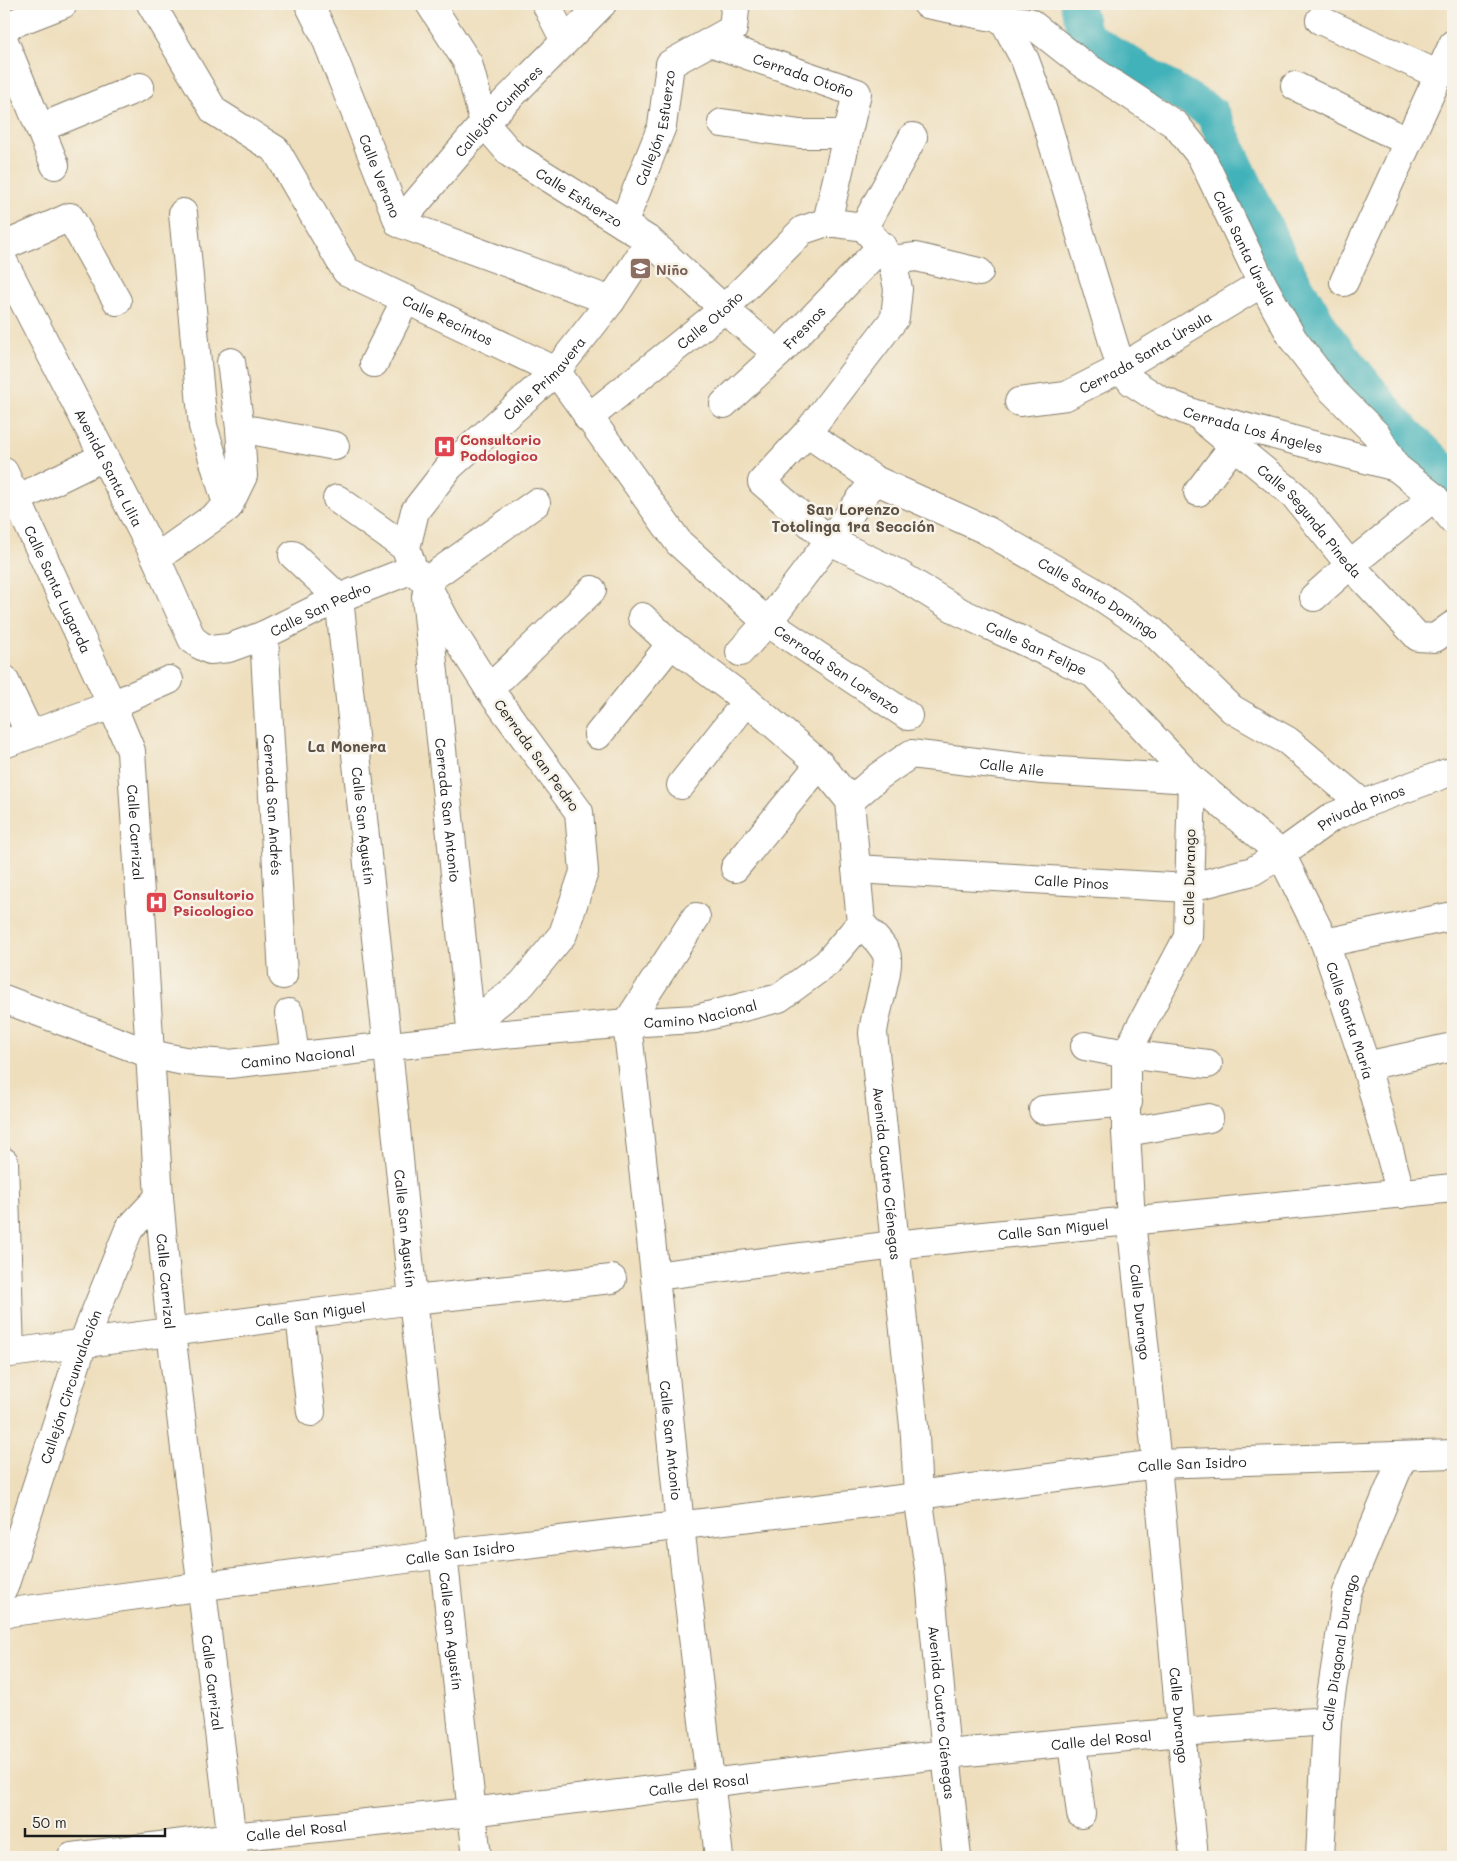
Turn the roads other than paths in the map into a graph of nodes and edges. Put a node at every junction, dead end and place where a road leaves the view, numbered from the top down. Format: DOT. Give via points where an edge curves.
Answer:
graph roads {
  1 [pos="62,4"];
  2 [pos="151,4"];
  3 [pos="309,4"];
  4 [pos="430,4"];
  5 [pos="546,4"];
  6 [pos="602,4"];
  7 [pos="733,4"];
  8 [pos="927,4"];
  9 [pos="1006,11"];
  10 [pos="1320,20"];
  11 [pos="4,27"];
  12 [pos="4,41"];
  13 [pos="565,41"];
  14 [pos="710,42"];
  15 [pos="1453,44"];
  16 [pos="1439,75"];
  17 [pos="1295,86"];
  18 [pos="140,87"];
  19 [pos="484,123"];
  20 [pos="722,123"];
  21 [pos="40,128"];
  22 [pos="847,134"];
  23 [pos="913,137"];
  24 [pos="1408,142"];
  25 [pos="55,166"];
  26 [pos="183,213"];
  27 [pos="827,222"];
  28 [pos="399,223"];
  29 [pos="623,224"];
  30 [pos="864,227"];
  31 [pos="650,241"];
  32 [pos="4,246"];
  33 [pos="887,253"];
  34 [pos="4,263"];
  35 [pos="979,272"];
  36 [pos="1344,282"];
  37 [pos="1262,283"];
  38 [pos="406,299"];
  39 [pos="117,301"];
  40 [pos="611,301"];
  41 [pos="724,309"];
  42 [pos="778,354"];
  43 [pos="231,362"];
  44 [pos="374,364"];
  45 [pos="1120,368"];
  46 [pos="556,371"];
  47 [pos="1019,402"];
  48 [pos="724,404"];
  49 [pos="1195,414"];
  50 [pos="588,418"];
  51 [pos="240,428"];
  52 [pos="806,433"];
  53 [pos="1235,444"];
  54 [pos="335,446"];
  55 [pos="103,457"];
  56 [pos="1396,466"];
  57 [pos="4,472"];
  58 [pos="875,480"];
  59 [pos="1198,492"];
  60 [pos="1434,497"];
  61 [pos="17,499"];
  62 [pos="337,499"];
  63 [pos="536,503"];
  64 [pos="228,507"];
  65 [pos="1453,520"];
  66 [pos="830,540"];
  67 [pos="293,555"];
  68 [pos="156,558"];
  69 [pos="1350,565"];
  70 [pos="414,567"];
  71 [pos="592,590"];
  72 [pos="1314,597"];
  73 [pos="339,598"];
  74 [pos="642,617"];
  75 [pos="767,622"];
  76 [pos="1453,625"];
  77 [pos="264,636"];
  78 [pos="671,644"];
  79 [pos="229,648"];
  80 [pos="740,652"];
  81 [pos="4,679"];
  82 [pos="169,680"];
  83 [pos="489,689"];
  84 [pos="747,701"];
  85 [pos="112,705"];
  86 [pos="908,716"];
  87 [pos="30,734"];
  88 [pos="598,735"];
  89 [pos="4,744"];
  90 [pos="820,764"];
  91 [pos="1447,773"];
  92 [pos="1192,779"];
  93 [pos="681,785"];
  94 [pos="850,802"];
  95 [pos="1362,804"];
  96 [pos="1281,854"];
  97 [pos="735,868"];
  98 [pos="856,869"];
  99 [pos="1188,888"];
  100 [pos="1453,916"];
  101 [pos="696,917"];
  102 [pos="861,923"];
  103 [pos="1326,944"];
  104 [pos="283,975"];
  105 [pos="4,999"];
  106 [pos="289,1013"];
  107 [pos="626,1024"];
  108 [pos="472,1031"];
  109 [pos="1085,1046"];
  110 [pos="388,1048"];
  111 [pos="1453,1048"];
  112 [pos="150,1054"];
  113 [pos="1126,1054"];
  114 [pos="295,1056"];
  115 [pos="1208,1064"];
  116 [pos="1366,1066"];
  117 [pos="1128,1102"];
  118 [pos="1043,1110"];
  119 [pos="1209,1118"];
  120 [pos="1126,1132"];
  121 [pos="4,1162"];
  122 [pos="1453,1188"];
  123 [pos="1401,1194"];
  124 [pos="159,1198"];
  125 [pos="1131,1221"];
  126 [pos="894,1245"];
  127 [pos="655,1276"];
  128 [pos="612,1279"];
  129 [pos="413,1300"];
  130 [pos="300,1316"];
  131 [pos="171,1332"];
  132 [pos="83,1343"];
  133 [pos="311,1412"];
  134 [pos="1453,1454"];
  135 [pos="1403,1456"];
  136 [pos="1157,1464"];
  137 [pos="925,1495"];
  138 [pos="680,1526"];
  139 [pos="444,1554"];
  140 [pos="202,1586"];
  141 [pos="4,1587"];
  142 [pos="4,1612"];
  143 [pos="1327,1721"];
  144 [pos="1181,1732"];
  145 [pos="1072,1743"];
  146 [pos="946,1754"];
  147 [pos="711,1783"];
  148 [pos="472,1812"];
  149 [pos="1082,1814"];
  150 [pos="233,1847"];
  151 [pos="72,1857"];
  152 [pos="477,1857"];
  153 [pos="719,1857"];
  154 [pos="957,1857"];
  155 [pos="1194,1857"];
  156 [pos="1320,1857"];
  1 -- 11 [label="street"];
  2 -- 38 [label="street, Calle Recintos" via="214,111 276,150 346,271"];
  3 -- 28 [label="street, Calle Verano" via="325,36"];
  4 -- 19 [label="street, Calle Esfuerzo" via="468,63"];
  5 -- 13 [label="street"];
  6 -- 13 [label="street, Callejón Cumbres"];
  7 -- 14 [label="street, Callejón Esfuerzo" via="733,29"];
  8 -- 9 [label="street, Calle Santa Úrsula"];
  9 -- 37 [label="street, Calle Santa Úrsula" via="1029,22 1081,63 1176,125 1201,156"];
  9 -- 45 [label="street" via="1040,101"];
  10 -- 16 [label="street"];
  12 -- 21 [label="street"];
  13 -- 19 [label="street, Callejón Cumbres"];
  14 -- 22 [label="street, Cerrada Otoño" via="856,93"];
  14 -- 29 [label="street, Callejón Esfuerzo" via="670,64 662,126"];
  15 -- 16 [label="street"];
  16 -- 24 [label="street"];
  17 -- 24 [label="street"];
  18 -- 21 [label="street"];
  19 -- 28 [label="street, Callejón Cumbres"];
  19 -- 29 [label="street, Calle Esfuerzo" via="511,154"];
  20 -- 22 [label="street" via="800,134"];
  21 -- 25 [label="street"];
  22 -- 27 [label="street, Cerrada Otoño"];
  23 -- 30 [label="street"];
  24 -- 36 [label="street"];
  26 -- 64 [label="street" via="203,426"];
  27 -- 30 [label="street"];
  27 -- 41 [label="street, Calle Otoño" via="803,230"];
  28 -- 40 [label="street, Calle Verano"];
  29 -- 31 [label="street, Calle Esfuerzo"];
  30 -- 33 [label="street"];
  31 -- 40 [label="street, Calle Primavera"];
  31 -- 41 [label="street, Calle Esfuerzo"];
  32 -- 39 [label="street" via="70,217"];
  33 -- 35 [label="street"];
  33 -- 42 [label="street, Fresnos"];
  33 -- 52 [label="street" via="898,288 895,318"];
  34 -- 55 [label="street, Avenida Santa Lilia"];
  37 -- 45 [label="street, Cerrada Santa Úrsula"];
  37 -- 56 [label="street, Calle Santa Úrsula" via="1292,339 1331,389 1376,434"];
  38 -- 44 [label="street"];
  38 -- 46 [label="street, Calle Recintos"];
  40 -- 46 [label="street, Calle Primavera"];
  41 -- 42 [label="street, Calle Esfuerzo"];
  41 -- 50 [label="street, Calle Otoño"];
  42 -- 48 [label="street, Fresnos"];
  43 -- 51 [label="street"];
  45 -- 47 [label="street, Cerrada Santa Úrsula" via="1066,396"];
  45 -- 49 [label="street, Cerrada Los Ángeles" via="1132,382 1160,400"];
  46 -- 50 [label="street"];
  46 -- 70 [label="street, Calle Primavera" via="450,466 415,511"];
  49 -- 53 [label="street, Calle Segunda Pineda"];
  49 -- 56 [label="street, Cerrada Los Ángeles"];
  50 -- 75 [label="street" via="679,543"];
  51 -- 54 [label="street"];
  51 -- 64 [label="street" via="242,476"];
  52 -- 58 [label="street, Calle Santo Domingo"];
  52 -- 66 [label="street, Calle San Felipe" via="762,482"];
  53 -- 59 [label="street"];
  53 -- 69 [label="street, Calle Segunda Pineda" via="1294,495"];
  55 -- 61 [label="street"];
  55 -- 68 [label="street, Avenida Santa Lilia"];
  56 -- 60 [label="street, Calle Santa Úrsula"];
  57 -- 61 [label="street, Calle Santa Lugarda"];
  58 -- 66 [label="street"];
  58 -- 95 [label="street, Calle Santo Domingo" via="986,530 1091,590 1151,630 1232,709 1288,741"];
  60 -- 65 [label="street, Calle Santa Úrsula"];
  60 -- 69 [label="street"];
  61 -- 85 [label="street, Calle Santa Lugarda"];
  62 -- 70 [label="street"];
  63 -- 70 [label="street, Calle San Pedro"];
  64 -- 68 [label="street"];
  66 -- 75 [label="street"];
  66 -- 92 [label="street, Calle San Felipe" via="895,572 960,612 1094,674"];
  67 -- 73 [label="street"];
  68 -- 79 [label="street, Avenida Santa Lilia" via="192,639 210,650"];
  69 -- 72 [label="street"];
  69 -- 76 [label="street, Calle Segunda Pineda" via="1418,637 1435,638"];
  70 -- 73 [label="street, Calle San Pedro"];
  70 -- 83 [label="street, Cerrada San Pedro"];
  70 -- 108 [label="street, Cerrada San Antonio"];
  71 -- 83 [label="street"];
  73 -- 77 [label="street, Calle San Pedro"];
  73 -- 110 [label="street, Calle San Agustín"];
  74 -- 78 [label="street"];
  75 -- 80 [label="street"];
  75 -- 86 [label="street, Cerrada San Lorenzo"];
  77 -- 79 [label="street, Calle San Pedro"];
  77 -- 104 [label="street, Cerrada San Andrés"];
  78 -- 84 [label="street"];
  78 -- 88 [label="street"];
  81 -- 87 [label="street"];
  82 -- 85 [label="street"];
  83 -- 108 [label="street, Cerrada San Pedro" via="579,812 584,872 563,934 522,984"];
  84 -- 90 [label="street"];
  84 -- 93 [label="street"];
  85 -- 87 [label="street"];
  85 -- 112 [label="street, Calle Carrizal" via="131,750"];
  87 -- 89 [label="street"];
  90 -- 94 [label="street"];
  90 -- 97 [label="street"];
  91 -- 95 [label="street, Privada Pinos"];
  92 -- 94 [label="street, Calle Aile" via="1042,770 911,754"];
  92 -- 96 [label="street, Calle San Felipe"];
  92 -- 99 [label="street, Calle Durango"];
  94 -- 98 [label="street"];
  95 -- 96 [label="street, Privada Pinos" via="1332,817"];
  96 -- 99 [label="street, Calle Pinos" via="1253,871"];
  96 -- 103 [label="street, Calle Santa María"];
  98 -- 99 [label="street, Calle Pinos"];
  98 -- 102 [label="street"];
  99 -- 113 [label="street, Calle Durango" via="1188,937"];
  100 -- 103 [label="street"];
  101 -- 107 [label="street"];
  102 -- 107 [label="street, Camino Nacional" via="827,963 779,998 696,1019"];
  102 -- 126 [label="street, Avenida Cuatro Ciénegas" via="886,953 888,965 872,1033"];
  103 -- 116 [label="street, Calle Santa María"];
  105 -- 112 [label="street, Camino Nacional"];
  106 -- 114 [label="street"];
  107 -- 108 [label="street, Camino Nacional"];
  107 -- 127 [label="street, Calle San Antonio"];
  108 -- 110 [label="street, Camino Nacional"];
  109 -- 113 [label="street"];
  110 -- 114 [label="street, Camino Nacional"];
  110 -- 129 [label="street, Calle San Agustín"];
  111 -- 116 [label="street"];
  112 -- 114 [label="street, Camino Nacional" via="184,1061 229,1064"];
  112 -- 124 [label="street, Calle Carrizal"];
  113 -- 115 [label="street"];
  113 -- 117 [label="street, Calle Durango"];
  116 -- 123 [label="street, Calle Santa María"];
  117 -- 118 [label="street"];
  117 -- 120 [label="street, Calle Durango"];
  119 -- 120 [label="street"];
  120 -- 125 [label="street, Calle Durango"];
  121 -- 132 [label="street, Calle San Miguel" via="10,1353"];
  122 -- 123 [label="street, Calle San Miguel"];
  123 -- 125 [label="street, Calle San Miguel"];
  124 -- 131 [label="street, Calle Carrizal"];
  124 -- 132 [label="street, Callejón Circunvalación" via="128,1229"];
  125 -- 126 [label="street, Calle San Miguel"];
  125 -- 136 [label="street, Calle Durango"];
  126 -- 127 [label="street, Calle San Miguel"];
  126 -- 137 [label="street, Avenida Cuatro Ciénegas" via="915,1436"];
  127 -- 138 [label="street, Calle San Antonio"];
  128 -- 129 [label="street, Calle San Miguel"];
  129 -- 130 [label="street, Calle San Miguel"];
  129 -- 139 [label="street, Calle San Agustín"];
  130 -- 131 [label="street, Calle San Miguel"];
  130 -- 133 [label="street"];
  131 -- 132 [label="street, Calle San Miguel"];
  131 -- 140 [label="street, Calle Carrizal"];
  132 -- 141 [label="street, Callejón Circunvalación"];
  134 -- 135 [label="street, Calle San Isidro"];
  135 -- 136 [label="street, Calle San Isidro"];
  135 -- 143 [label="street, Calle Diagonal Durango" via="1346,1592"];
  136 -- 137 [label="street, Calle San Isidro"];
  136 -- 144 [label="street, Calle Durango"];
  137 -- 138 [label="street, Calle San Isidro"];
  137 -- 146 [label="street, Avenida Cuatro Ciénegas"];
  138 -- 139 [label="street, Calle San Isidro"];
  138 -- 147 [label="street, Calle San Antonio"];
  139 -- 140 [label="street, Calle San Isidro"];
  139 -- 148 [label="street, Calle San Agustín"];
  140 -- 142 [label="street, Calle San Isidro"];
  140 -- 150 [label="street, Calle Carrizal"];
  143 -- 144 [label="street, Calle del Rosal"];
  143 -- 156 [label="street, Calle Diagonal Durango"];
  144 -- 145 [label="street, Calle del Rosal"];
  144 -- 155 [label="street, Calle Durango"];
  145 -- 146 [label="street, Calle del Rosal"];
  145 -- 149 [label="street"];
  146 -- 147 [label="street, Calle del Rosal"];
  146 -- 154 [label="street, Avenida Cuatro Ciénegas"];
  147 -- 148 [label="street, Calle del Rosal"];
  147 -- 153 [label="street, Calle San Antonio"];
  148 -- 150 [label="street, Calle del Rosal"];
  148 -- 152 [label="street, Calle San Agustín"];
  150 -- 151 [label="street, Calle del Rosal"];
}
